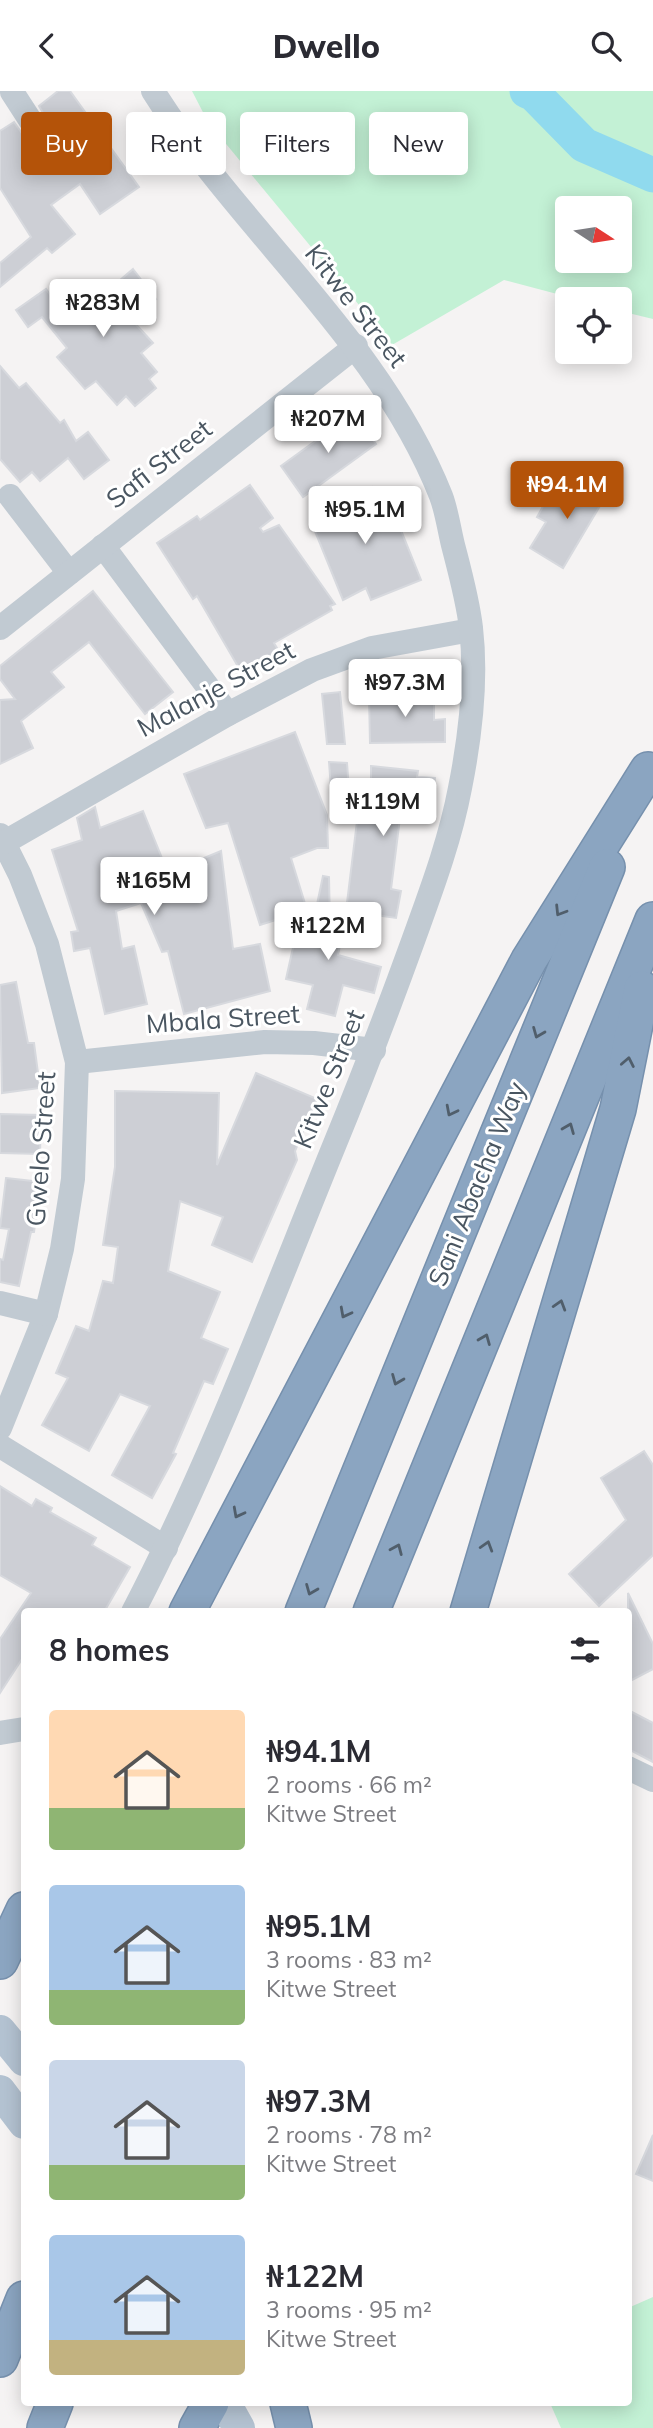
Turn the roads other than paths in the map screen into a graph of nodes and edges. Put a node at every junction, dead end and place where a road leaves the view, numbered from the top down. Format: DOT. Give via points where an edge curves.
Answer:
graph roads {
  1 [pos="153,91"];
  2 [pos="8,95"];
  3 [pos="21,112"];
  4 [pos="356,346"];
  5 [pos="10,496"];
  6 [pos="103,546"];
  7 [pos="69,573"];
  8 [pos="0,628"];
  9 [pos="471,630"];
  10 [pos="228,714"];
  11 [pos="650,763"];
  12 [pos="2,839"];
  13 [pos="653,920"];
  14 [pos="653,933"];
  15 [pos="374,1050"];
  16 [pos="77,1062"];
  17 [pos="0,1303"];
  18 [pos="46,1314"];
  19 [pos="0,1427"];
  20 [pos="0,1445"];
  21 [pos="166,1548"];
  22 [pos="134,1608"];
  23 [pos="189,1608"];
  24 [pos="305,1608"];
  25 [pos="373,1608"];
  26 [pos="469,1608"];
  27 [pos="21,1730"];
  28 [pos="0,1733"];
  29 [pos="632,1770"];
  30 [pos="653,1780"];
  31 [pos="21,1898"];
  32 [pos="0,1916"];
  33 [pos="21,1916"];
  34 [pos="0,1961"];
  35 [pos="0,2031"];
  36 [pos="21,2056"];
  37 [pos="21,2306"];
  38 [pos="0,2359"];
  39 [pos="54,2406"];
  40 [pos="209,2406"];
  41 [pos="227,2406"];
  42 [pos="271,2406"];
  43 [pos="289,2406"];
  44 [pos="45,2428"];
  45 [pos="197,2428"];
  46 [pos="239,2428"];
  47 [pos="285,2428"];
  48 [pos="293,2428"];
  1 -- 4 [label="street, Kitwe Street" via="251,224"];
  2 -- 3 [label="street"];
  4 -- 6 [label="street, Safi Street"];
  4 -- 9 [label="street, Kitwe Street" via="410,433 442,498"];
  5 -- 7 [label="street"];
  6 -- 7 [label="street, Safi Street"];
  6 -- 10 [label="street"];
  7 -- 8 [label="street, Safi Street"];
  9 -- 10 [label="street, Malanje Street" via="372,648 312,670"];
  9 -- 15 [label="street, Kitwe Street" via="471,713 460,787 441,864"];
  10 -- 12 [label="street, Malanje Street"];
  11 -- 23 [label="highway, one-way" via="529,960"];
  11 -- 24 [label="highway, Sani Abacha Way, one-way"];
  12 -- 16 [label="street, Gwelo Street" via="47,944"];
  25 -- 13 [label="highway, one-way"];
  26 -- 14 [label="highway, one-way" via="618,1109"];
  15 -- 16 [label="street, Mbala Street" via="265,1042"];
  15 -- 21 [label="street, Kitwe Street" via="241,1379"];
  16 -- 18 [label="street, Gwelo Street" via="73,1179"];
  17 -- 18 [label="street"];
  18 -- 19 [label="street, Gwelo Street"];
  20 -- 21 [label="street"];
  21 -- 22 [label="street, Kitwe Street"];
  27 -- 28 [label="street"];
  29 -- 30 [label="street"];
  31 -- 32 [label="highway"];
  33 -- 34 [label="highway"];
  35 -- 36 [label="main road"];
  37 -- 38 [label="highway"];
  39 -- 44 [label="highway"];
  40 -- 45 [label="highway"];
  41 -- 46 [label="main road"];
  42 -- 47 [label="main road"];
  43 -- 48 [label="highway"];
}
